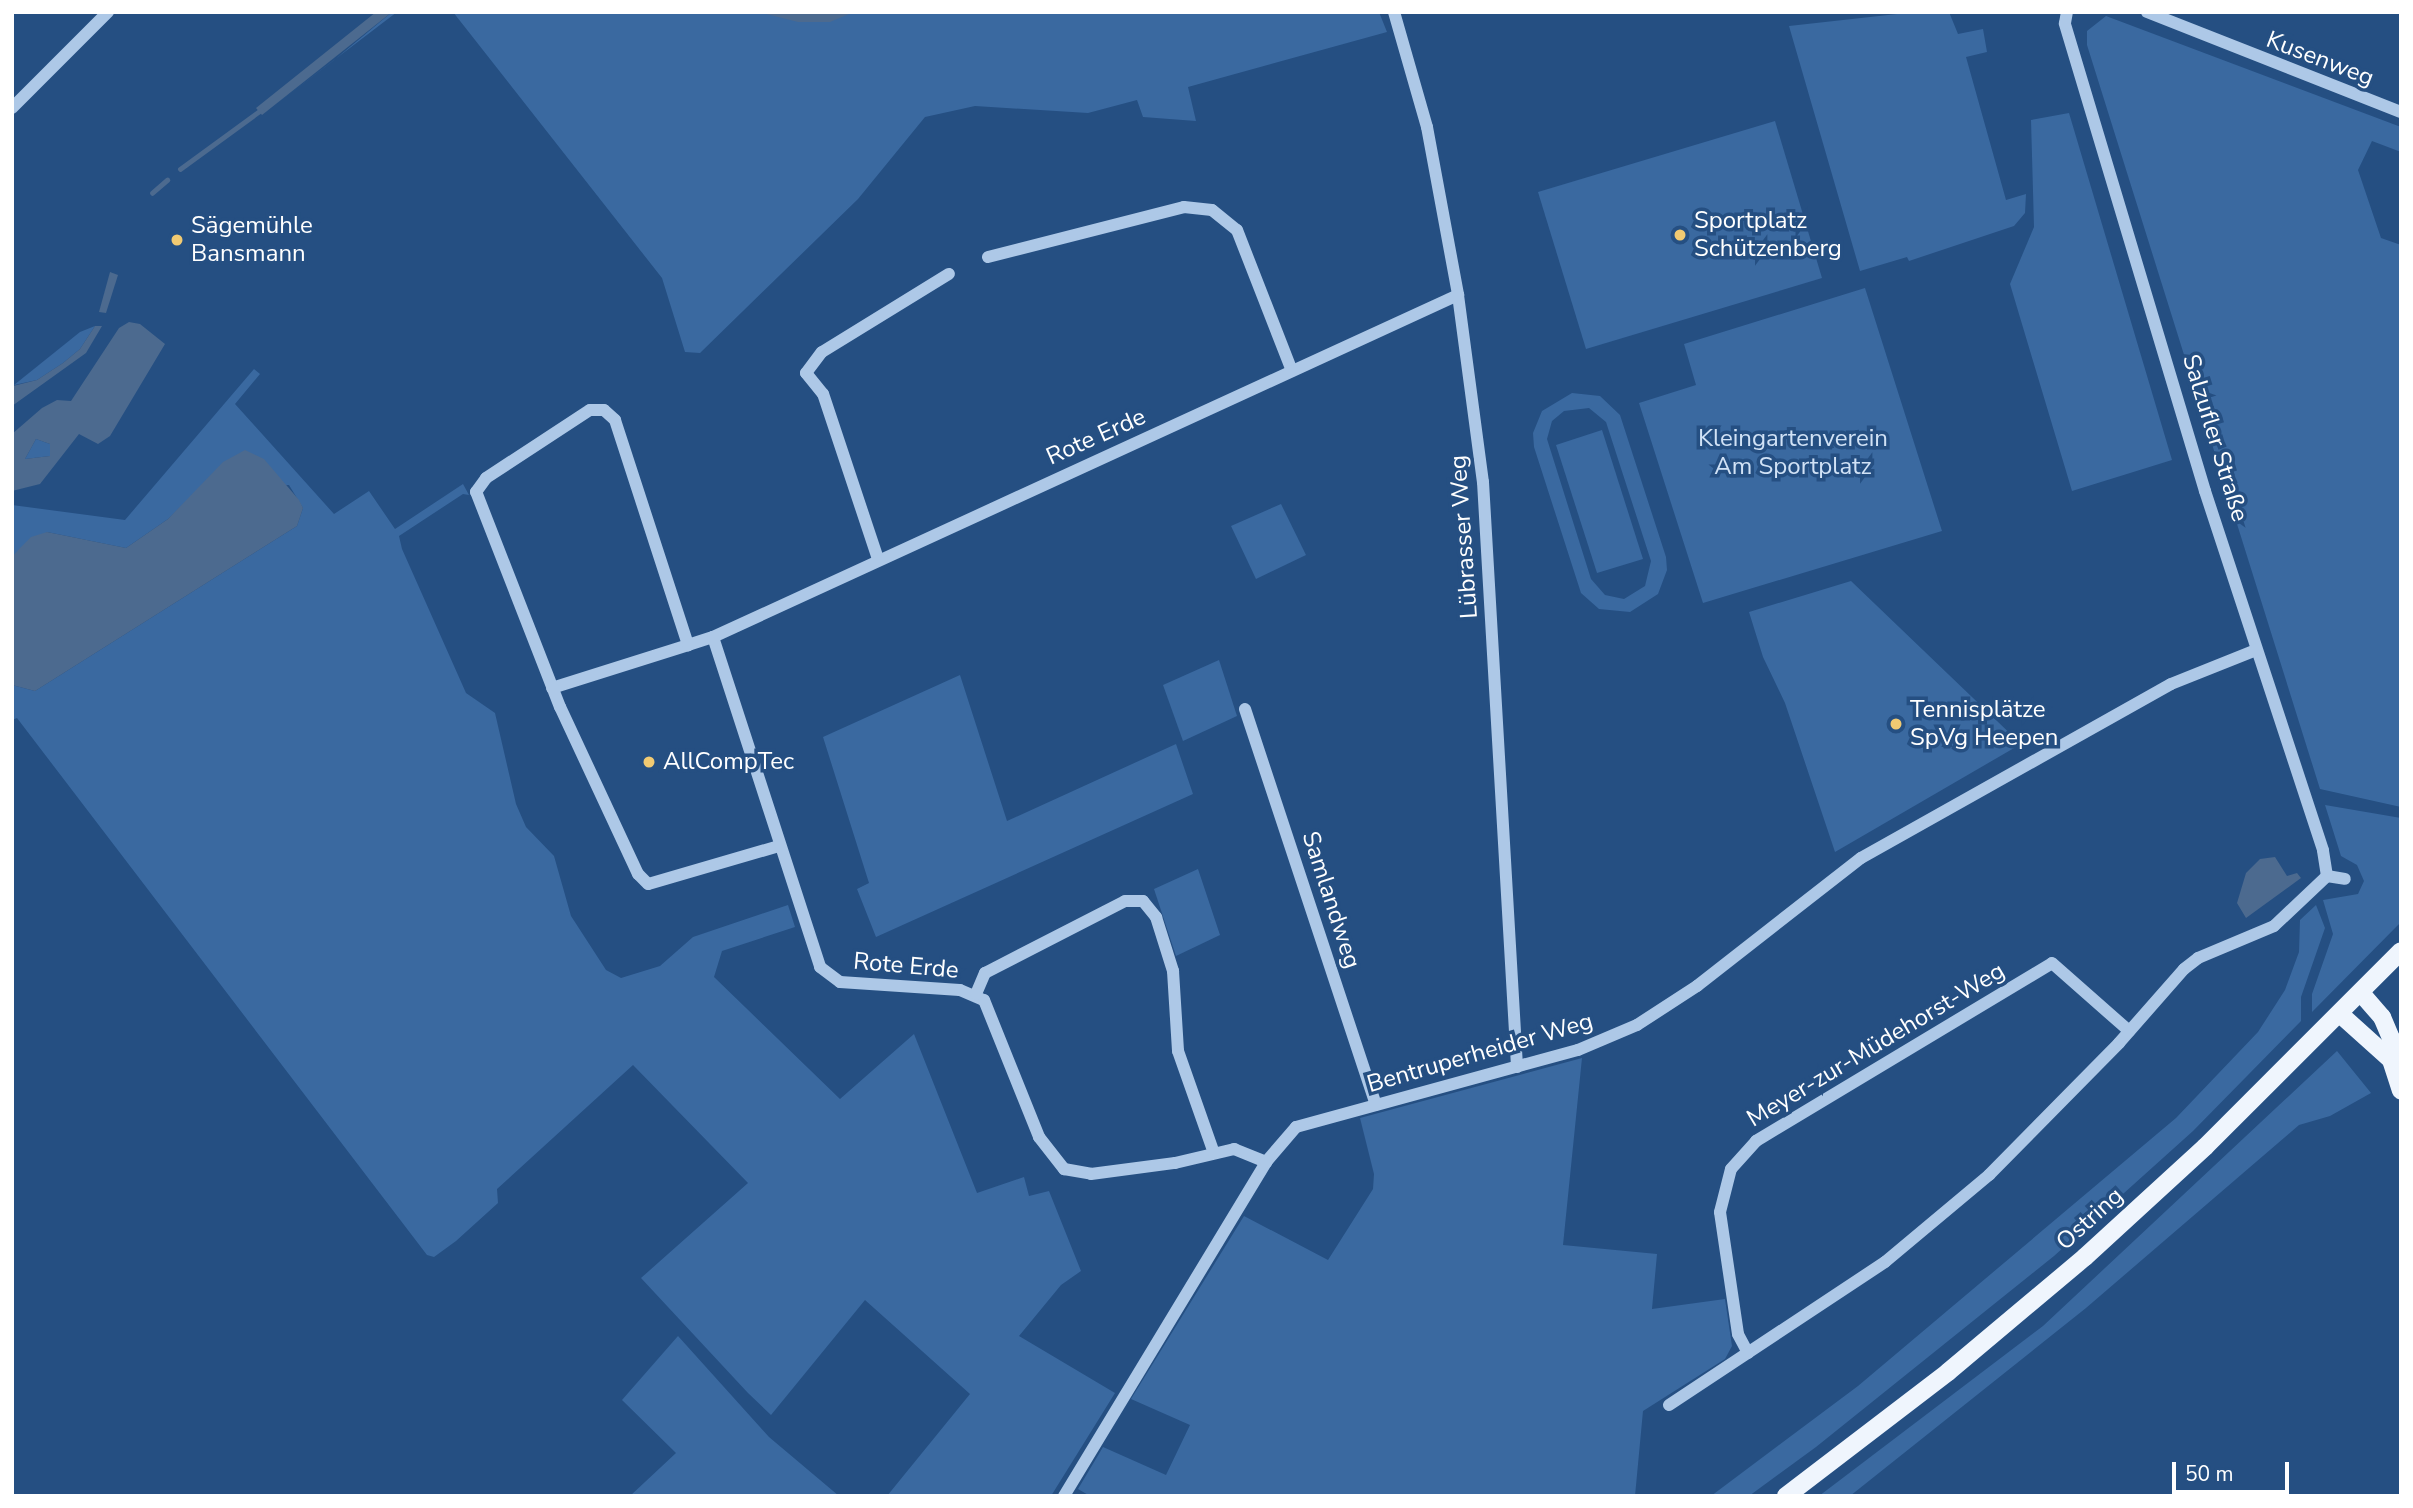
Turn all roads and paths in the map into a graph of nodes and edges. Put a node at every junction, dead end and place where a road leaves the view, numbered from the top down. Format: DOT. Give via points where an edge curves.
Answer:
graph roads {
  1 [pos="108,12"];
  2 [pos="1394,12"];
  3 [pos="2067,12"];
  4 [pos="2147,12"];
  5 [pos="12,107"];
  6 [pos="2401,112"];
  7 [pos="988,257"];
  8 [pos="949,274"];
  9 [pos="1458,295"];
  10 [pos="1292,371"];
  11 [pos="878,559"];
  12 [pos="713,636"];
  13 [pos="688,645"];
  14 [pos="2256,650"];
  15 [pos="552,688"];
  16 [pos="1245,709"];
  17 [pos="779,846"];
  18 [pos="2327,876"];
  19 [pos="2345,879"];
  20 [pos="2401,951"];
  21 [pos="2361,993"];
  22 [pos="976,994"];
  23 [pos="2340,1014"];
  24 [pos="2129,1031"];
  25 [pos="2391,1060"];
  26 [pos="1517,1067"];
  27 [pos="2401,1090"];
  28 [pos="1376,1105"];
  29 [pos="1214,1153"];
  30 [pos="1266,1162"];
  31 [pos="1748,1353"];
  32 [pos="1669,1405"];
  33 [pos="1064,1496"];
  34 [pos="1786,1496"];
  1 -- 5 [label="street"];
  2 -- 9 [label="street, Lübrasser Weg" via="1422,103"];
  3 -- 14 [label="street, Salzufler Straße" via="2065,23"];
  4 -- 6 [label="street, Kusenweg"];
  7 -- 10 [label="street" via="1184,207 1212,210 1237,230"];
  8 -- 11 [label="street" via="822,352 806,373 823,394"];
  9 -- 10 [label="street, Rote Erde"];
  9 -- 26 [label="street, Lübrasser Weg" via="1483,482"];
  10 -- 11 [label="street, Rote Erde"];
  11 -- 12 [label="street, Rote Erde"];
  12 -- 13 [label="street, Rote Erde"];
  12 -- 17 [label="street, Rote Erde"];
  13 -- 15 [label="street, Rote Erde"];
  13 -- 15 [label="street" via="615,420 604,410 590,410 486,478 476,492 516,584"];
  14 -- 18 [label="street, Salzufler Straße" via="2323,849"];
  14 -- 26 [label="street, Bentruperheider Weg" via="2171,684 1861,858 1697,986 1647,1019 1578,1050"];
  15 -- 17 [label="street" via="638,874 648,884"];
  16 -- 28 [label="street, Samlandweg"];
  17 -- 22 [label="street, Rote Erde" via="814,956 830,977 848,983"];
  18 -- 19 [label="street"];
  18 -- 24 [label="street" via="2274,926 2184,968"];
  20 -- 21 [label="main road, Ostring"];
  21 -- 23 [label="main road, Ostring"];
  21 -- 25 [label="main road" via="2382,1017 2391,1038"];
  22 -- 29 [label="street, Rote Erde" via="991,1011 1039,1137 1064,1169 1091,1174"];
  22 -- 29 [label="street" via="985,973 1125,901 1143,901 1156,917 1173,971 1178,1051"];
  23 -- 25 [label="main road"];
  23 -- 34 [label="main road, Ostring" via="2085,1257 1948,1371"];
  24 -- 31 [label="street" via="1962,1200 1842,1294"];
  24 -- 31 [label="street, Meyer-zur-Müdehorst-Weg" via="2052,963 1756,1141 1731,1169 1720,1212 1738,1334"];
  25 -- 27 [label="main road"];
  26 -- 28 [label="street, Bentruperheider Weg"];
  28 -- 30 [label="street, Bentruperheider Weg" via="1296,1127"];
  29 -- 30 [label="street, Rote Erde" via="1243,1150"];
  30 -- 33 [label="street, Bentruperheider Weg"];
  31 -- 32 [label="street"];
}
